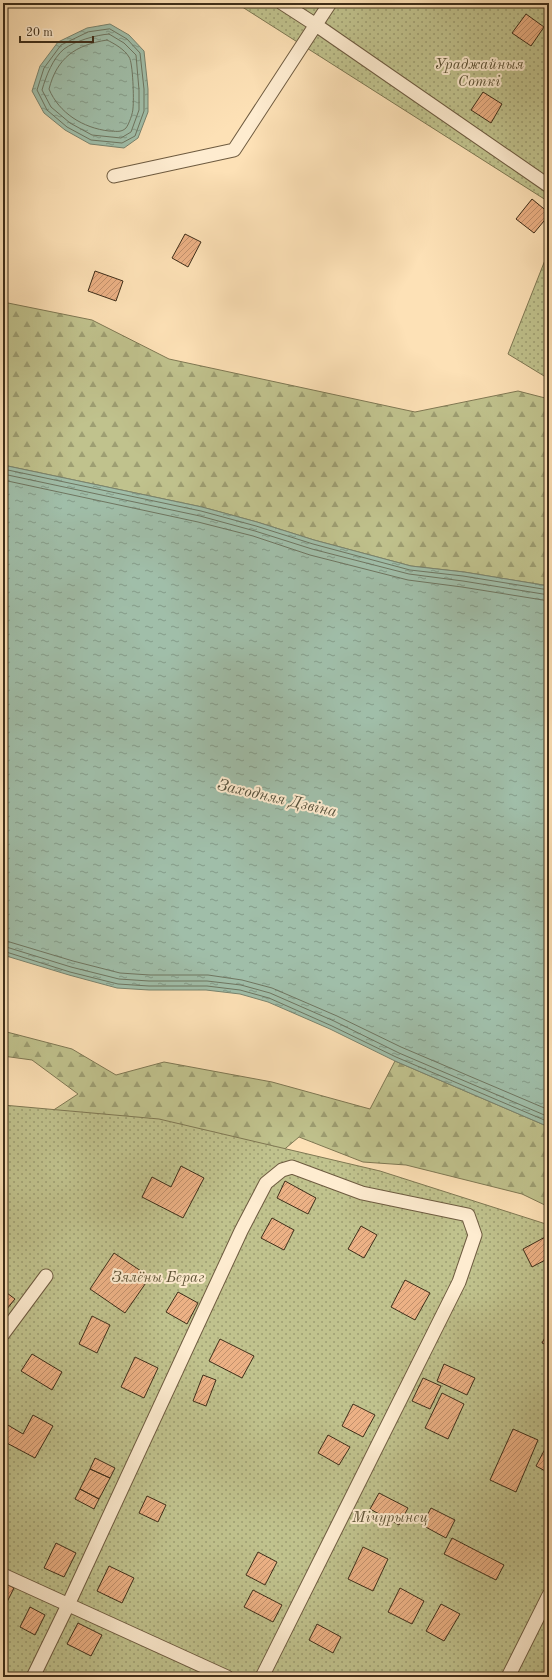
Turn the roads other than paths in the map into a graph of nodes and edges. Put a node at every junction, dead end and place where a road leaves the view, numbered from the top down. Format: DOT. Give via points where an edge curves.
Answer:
graph roads {
  1 [pos="282,3"];
  2 [pos="330,3"];
  3 [pos="316,25"];
  4 [pos="114,176"];
  5 [pos="549,186"];
  6 [pos="46,1276"];
  7 [pos="3,1334"];
  8 [pos="3,1575"];
  9 [pos="549,1595"];
  10 [pos="68,1604"];
  11 [pos="33,1677"];
  12 [pos="227,1677"];
  13 [pos="262,1677"];
  14 [pos="508,1677"];
  1 -- 3 [label="lane"];
  2 -- 3 [label="lane"];
  3 -- 4 [label="lane" via="234,150"];
  3 -- 5 [label="lane"];
  6 -- 7 [label="lane"];
  8 -- 10 [label="lane"];
  9 -- 14 [label="lane"];
  10 -- 11 [label="lane"];
  10 -- 12 [label="lane"];
  10 -- 13 [label="lane" via="241,1231 266,1183 282,1170 292,1167 362,1193 468,1215 475,1234 459,1282"];
}
